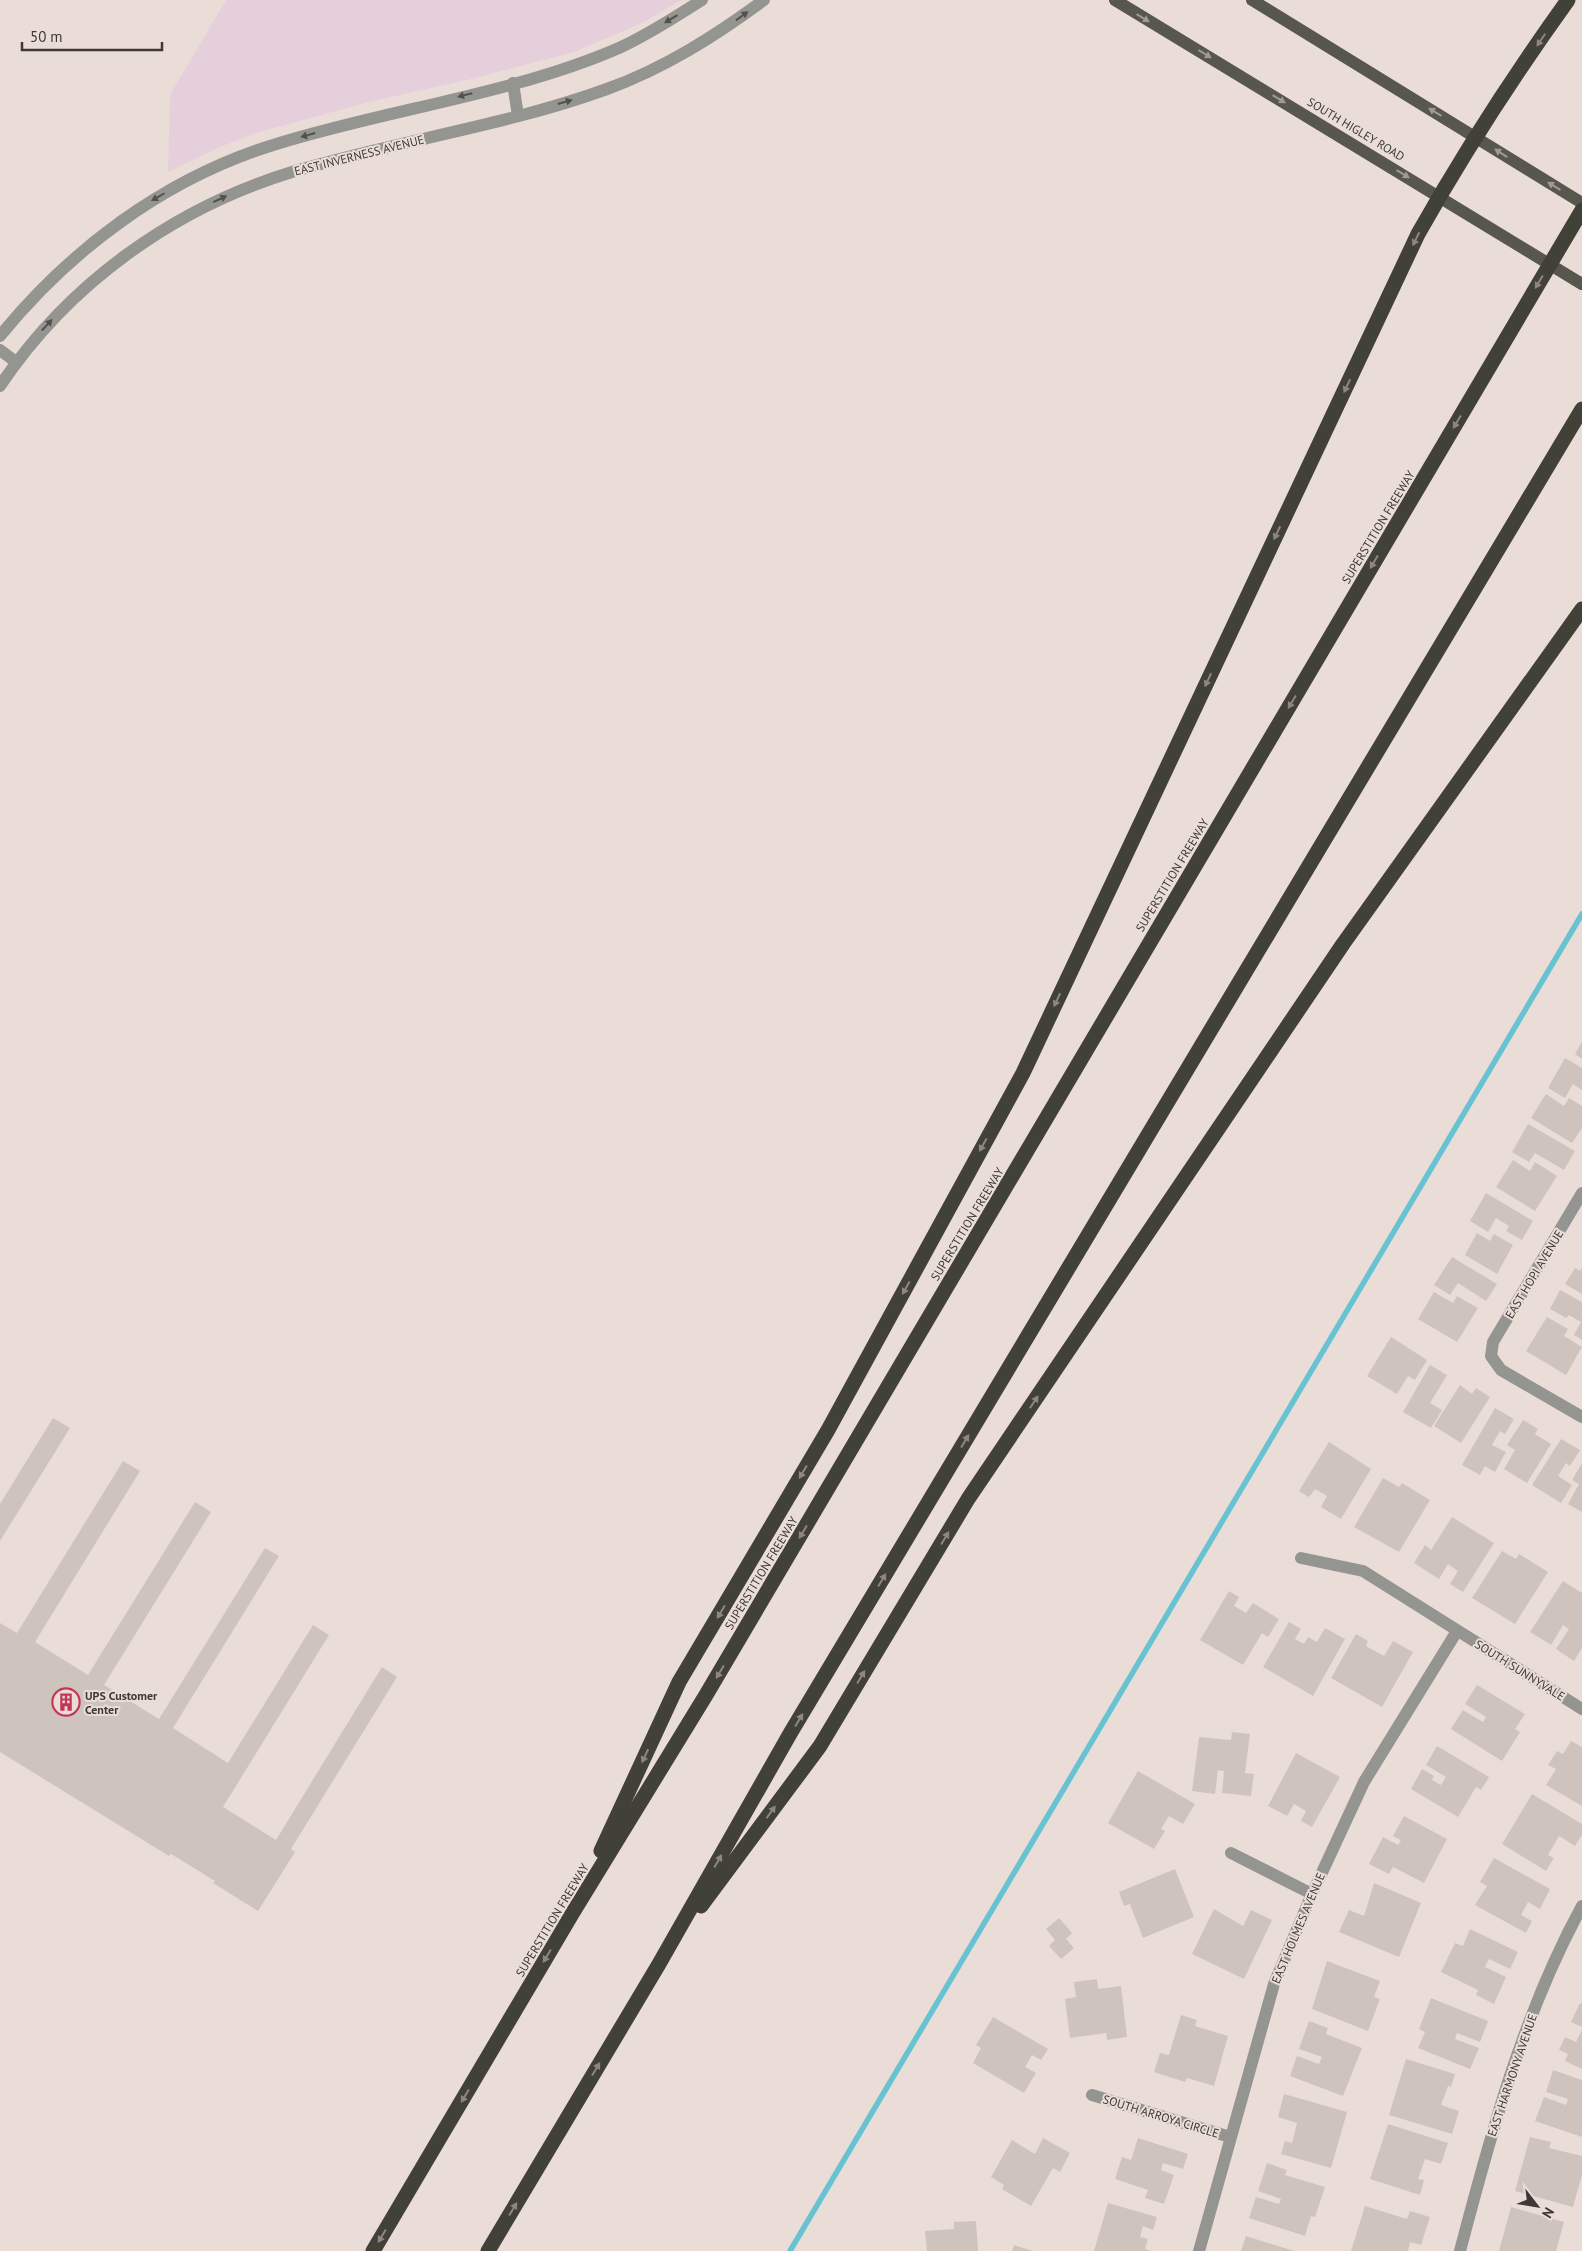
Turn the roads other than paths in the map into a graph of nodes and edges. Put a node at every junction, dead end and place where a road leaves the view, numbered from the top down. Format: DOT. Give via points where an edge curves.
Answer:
graph roads {
  1 [pos="702,0"];
  2 [pos="764,0"];
  3 [pos="1115,0"];
  4 [pos="1252,0"];
  5 [pos="1568,0"];
  6 [pos="513,83"];
  7 [pos="518,116"];
  8 [pos="1477,138"];
  9 [pos="1439,196"];
  10 [pos="1582,204"];
  11 [pos="1582,210"];
  12 [pos="1582,284"];
  13 [pos="0,336"];
  14 [pos="0,350"];
  15 [pos="16,362"];
  16 [pos="0,386"];
  17 [pos="1582,409"];
  18 [pos="1582,609"];
  19 [pos="1582,1193"];
  20 [pos="1582,1417"];
  21 [pos="1301,1558"];
  22 [pos="1457,1631"];
  23 [pos="1582,1709"];
  24 [pos="1231,1853"];
  25 [pos="1312,1894"];
  26 [pos="1582,1906"];
  27 [pos="572,1914"];
  28 [pos="659,1964"];
  29 [pos="1092,2095"];
  30 [pos="1230,2137"];
  31 [pos="373,2251"];
  32 [pos="488,2251"];
  33 [pos="1199,2251"];
  34 [pos="1460,2251"];
  1 -- 6 [label="street, one-way" via="620,47"];
  7 -- 2 [label="street, EAST INVERNESS AVENUE, one-way" via="636,77 692,49"];
  3 -- 9 [label="main road, SOUTH HIGLEY ROAD, one-way"];
  8 -- 4 [label="main road, one-way"];
  5 -- 8 [label="highway, one-way"];
  6 -- 7 [label="street"];
  6 -- 13 [label="street, one-way" via="269,146 202,173 106,232 41,289"];
  15 -- 7 [label="street, EAST INVERNESS AVENUE, one-way" via="64,307 127,253 221,198 292,172"];
  8 -- 9 [label="highway"];
  10 -- 8 [label="main road, one-way"];
  9 -- 12 [label="main road, SOUTH HIGLEY ROAD"];
  9 -- 27 [label="highway, one-way" via="1418,234 1023,1073 828,1430 680,1682"];
  11 -- 27 [label="highway, SUPERSTITION FREEWAY, one-way" via="711,1687"];
  14 -- 15 [label="street"];
  15 -- 16 [label="street, EAST INVERNESS AVENUE"];
  28 -- 17 [label="highway, one-way" via="801,1715"];
  28 -- 18 [label="highway, one-way" via="820,1746 974,1490 1343,944"];
  19 -- 20 [label="street, EAST HOPI AVENUE" via="1493,1342 1492,1356 1502,1370"];
  21 -- 22 [label="street, SOUTH SUNNYVALE" via="1363,1571"];
  22 -- 23 [label="street, SOUTH SUNNYVALE"];
  22 -- 25 [label="street, EAST HOLMES AVENUE" via="1364,1782"];
  24 -- 25 [label="street"];
  25 -- 30 [label="street, EAST HOLMES AVENUE" via="1274,1984"];
  26 -- 34 [label="street, EAST HARMONY AVENUE" via="1519,2048 1486,2150"];
  27 -- 31 [label="highway, SUPERSTITION FREEWAY, one-way"];
  32 -- 28 [label="highway, one-way"];
  29 -- 30 [label="street, SOUTH ARROYA CIRCLE"];
  30 -- 33 [label="street, EAST HOLMES AVENUE"];
}
